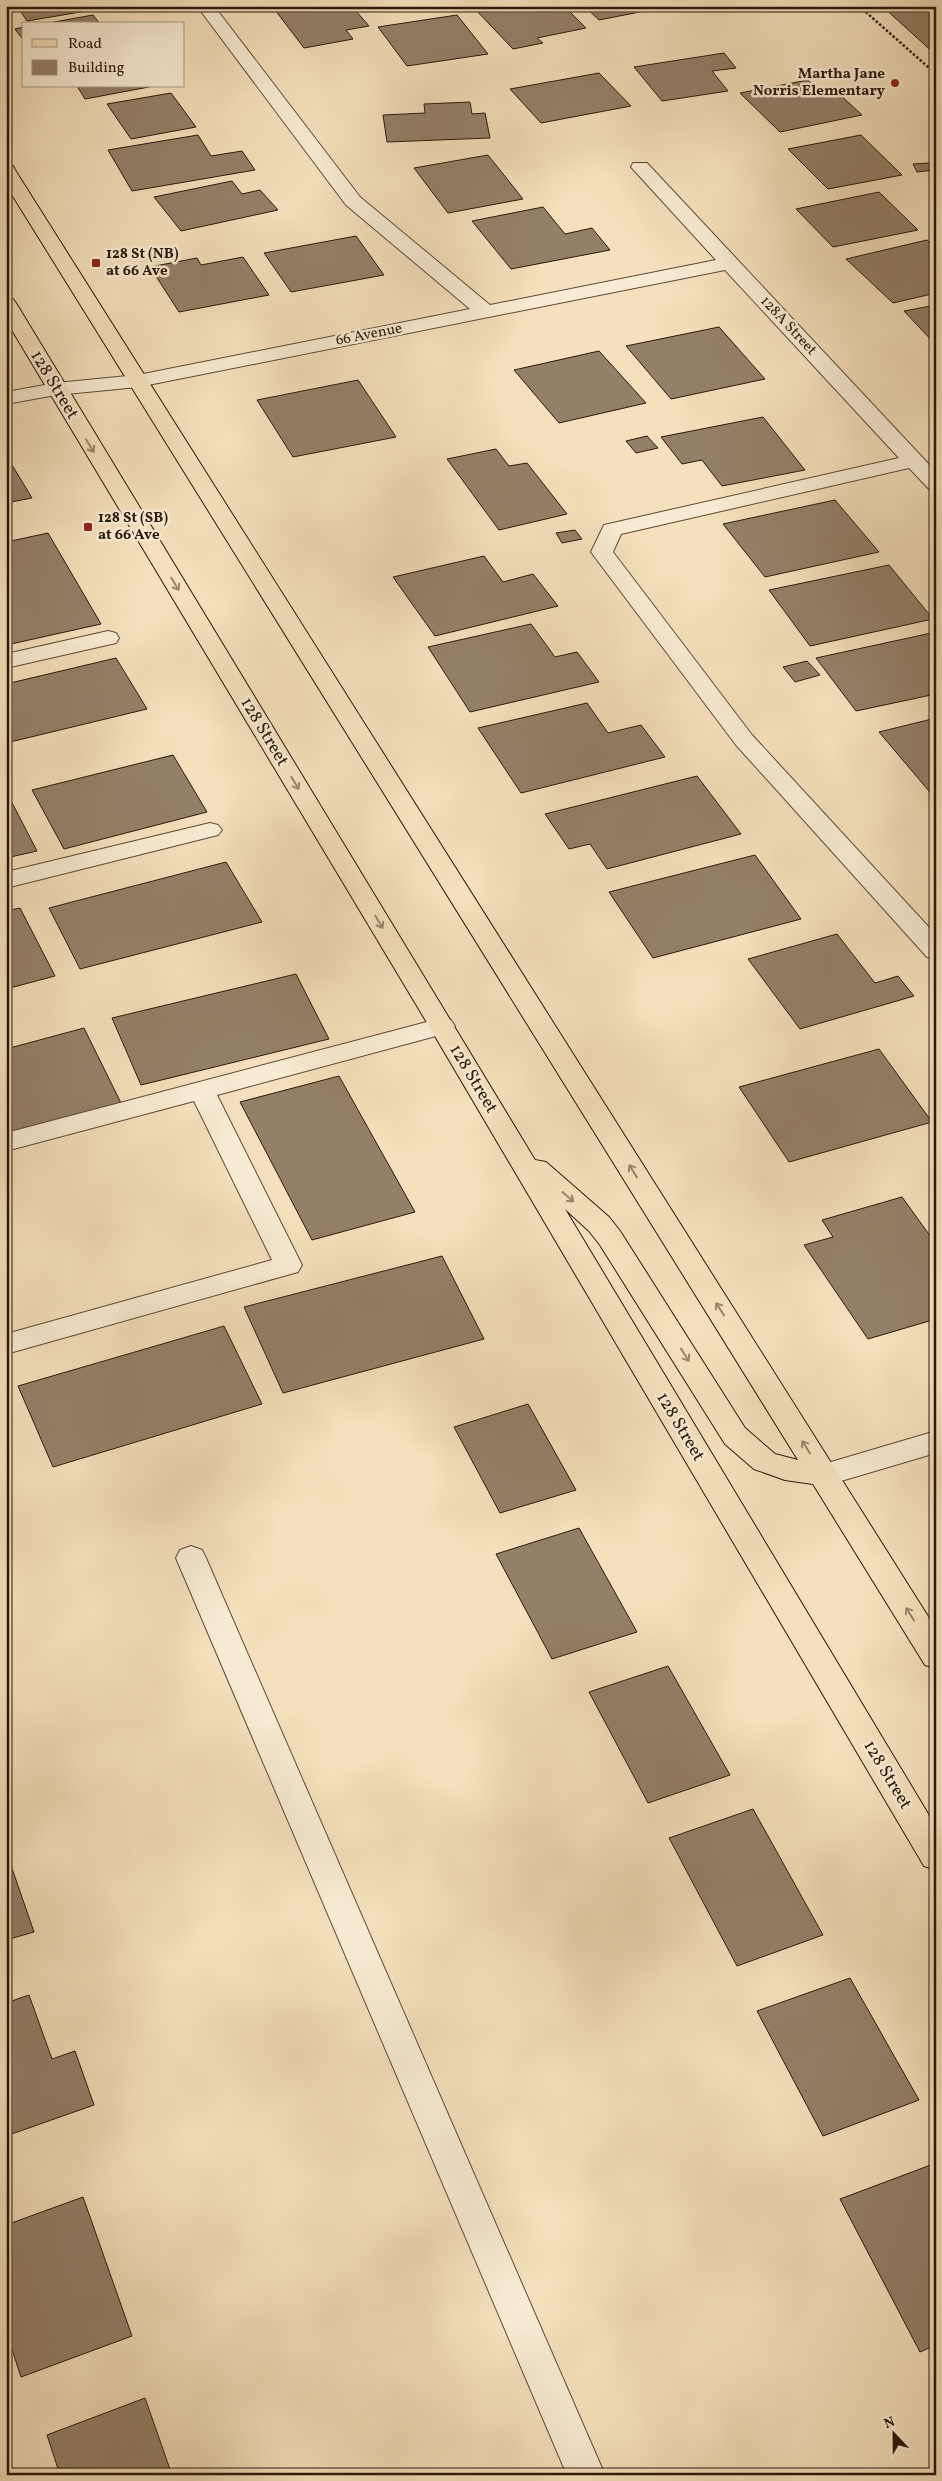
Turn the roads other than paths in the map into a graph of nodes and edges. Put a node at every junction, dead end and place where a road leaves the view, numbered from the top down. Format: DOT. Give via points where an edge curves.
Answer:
graph roads {
  1 [pos="205,6"];
  2 [pos="640,167"];
  3 [pos="6,170"];
  4 [pos="731,264"];
  5 [pos="6,304"];
  6 [pos="486,312"];
  7 [pos="138,381"];
  8 [pos="56,389"];
  9 [pos="6,398"];
  10 [pos="914,461"];
  11 [pos="936,485"];
  12 [pos="108,638"];
  13 [pos="6,661"];
  14 [pos="210,830"];
  15 [pos="6,880"];
  16 [pos="936,951"];
  17 [pos="442,1026"];
  18 [pos="201,1089"];
  19 [pos="6,1142"];
  20 [pos="518,1154"];
  21 [pos="6,1344"];
  22 [pos="936,1442"];
  23 [pos="824,1475"];
  24 [pos="191,1558"];
  25 [pos="936,1656"];
  26 [pos="936,1856"];
  27 [pos="586,2475"];
  1 -- 6 [label="street" via="353,201"];
  2 -- 4 [label="street, 128A Street"];
  3 -- 7 [label="main road"];
  4 -- 6 [label="street, 66 Avenue"];
  4 -- 10 [label="street, 128A Street"];
  5 -- 8 [label="main road, 128 Street"];
  6 -- 7 [label="street, 66 Avenue"];
  7 -- 8 [label="street, 66 Avenue"];
  23 -- 7 [label="main road, one-way"];
  8 -- 9 [label="street, 66 Avenue"];
  8 -- 17 [label="main road, 128 Street, one-way"];
  10 -- 11 [label="street, 128A Street"];
  10 -- 16 [label="street" via="612,530 602,552 744,740"];
  12 -- 13 [label="street"];
  14 -- 15 [label="street"];
  17 -- 18 [label="street"];
  17 -- 20 [label="main road, 128 Street"];
  18 -- 19 [label="street"];
  18 -- 21 [label="street" via="288,1265"];
  20 -- 23 [label="main road, one-way" via="599,1224 610,1238 747,1450 760,1461 777,1468"];
  20 -- 26 [label="main road, 128 Street"];
  22 -- 23 [label="street"];
  25 -- 23 [label="main road, one-way"];
  24 -- 27 [label="street"];
}
